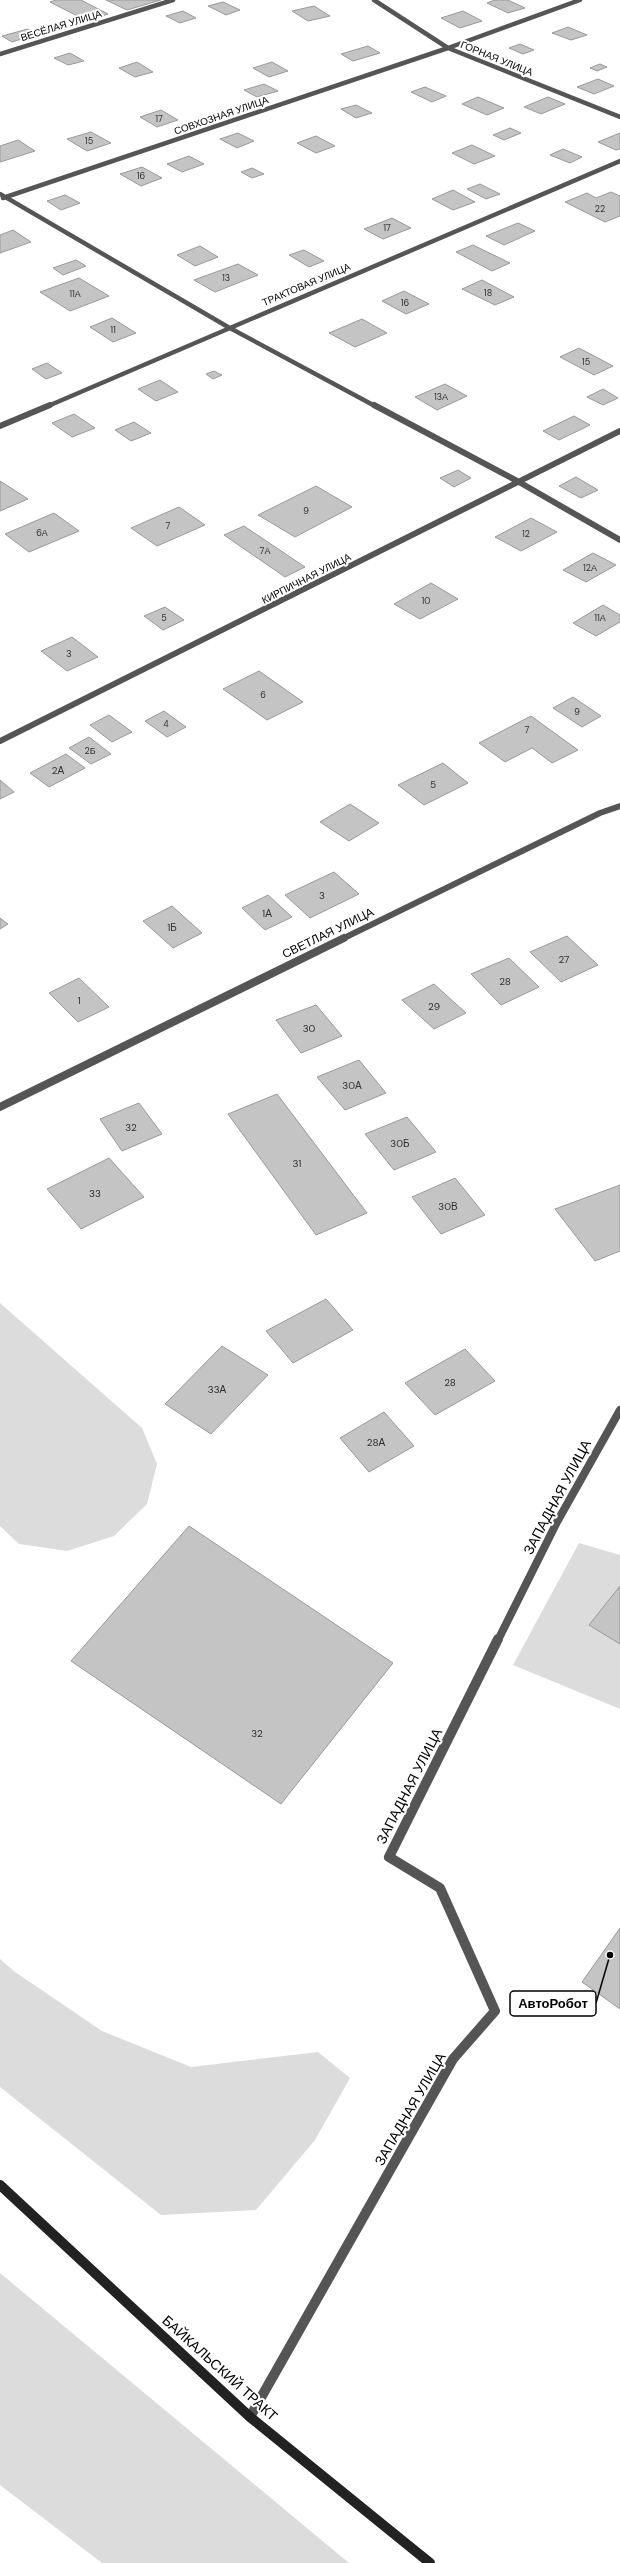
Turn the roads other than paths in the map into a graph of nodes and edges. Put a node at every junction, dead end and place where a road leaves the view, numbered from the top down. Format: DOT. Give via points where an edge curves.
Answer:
graph roads {
  1 [pos="173,0"];
  2 [pos="374,0"];
  3 [pos="580,0"];
  4 [pos="448,48"];
  5 [pos="0,54"];
  6 [pos="620,118"];
  7 [pos="620,162"];
  8 [pos="2,197"];
  9 [pos="228,327"];
  10 [pos="0,426"];
  11 [pos="620,431"];
  12 [pos="519,482"];
  13 [pos="620,540"];
  14 [pos="0,741"];
  15 [pos="620,806"];
  16 [pos="0,1107"];
  17 [pos="620,1410"];
  18 [pos="0,2185"];
  19 [pos="250,2417"];
  20 [pos="430,2563"];
  1 -- 5 [label="street, ВЕСЁЛАЯ УЛИЦА"];
  2 -- 4 [label="street, ГОРНАЯ УЛИЦА"];
  3 -- 4 [label="street, СОВХОЗНАЯ УЛИЦА"];
  4 -- 6 [label="street, ГОРНАЯ УЛИЦА"];
  4 -- 8 [label="street, СОВХОЗНАЯ УЛИЦА"];
  7 -- 9 [label="street, ТРАКТОВАЯ УЛИЦА"];
  8 -- 9 [label="street"];
  9 -- 10 [label="street, ТРАКТОВАЯ УЛИЦА"];
  9 -- 12 [label="street"];
  11 -- 12 [label="street, КИРПИЧНАЯ УЛИЦА"];
  12 -- 13 [label="street"];
  12 -- 14 [label="street, КИРПИЧНАЯ УЛИЦА"];
  15 -- 16 [label="street, СВЕТЛАЯ УЛИЦА" via="600,813"];
  17 -- 19 [label="street, ЗАПАДНАЯ УЛИЦА" via="557,1522 389,1857 440,1888 495,2011 454,2059"];
  18 -- 19 [label="main road, БАЙКАЛЬСКИЙ ТРАКТ"];
  19 -- 20 [label="main road, БАЙКАЛЬСКИЙ ТРАКТ"];
}
